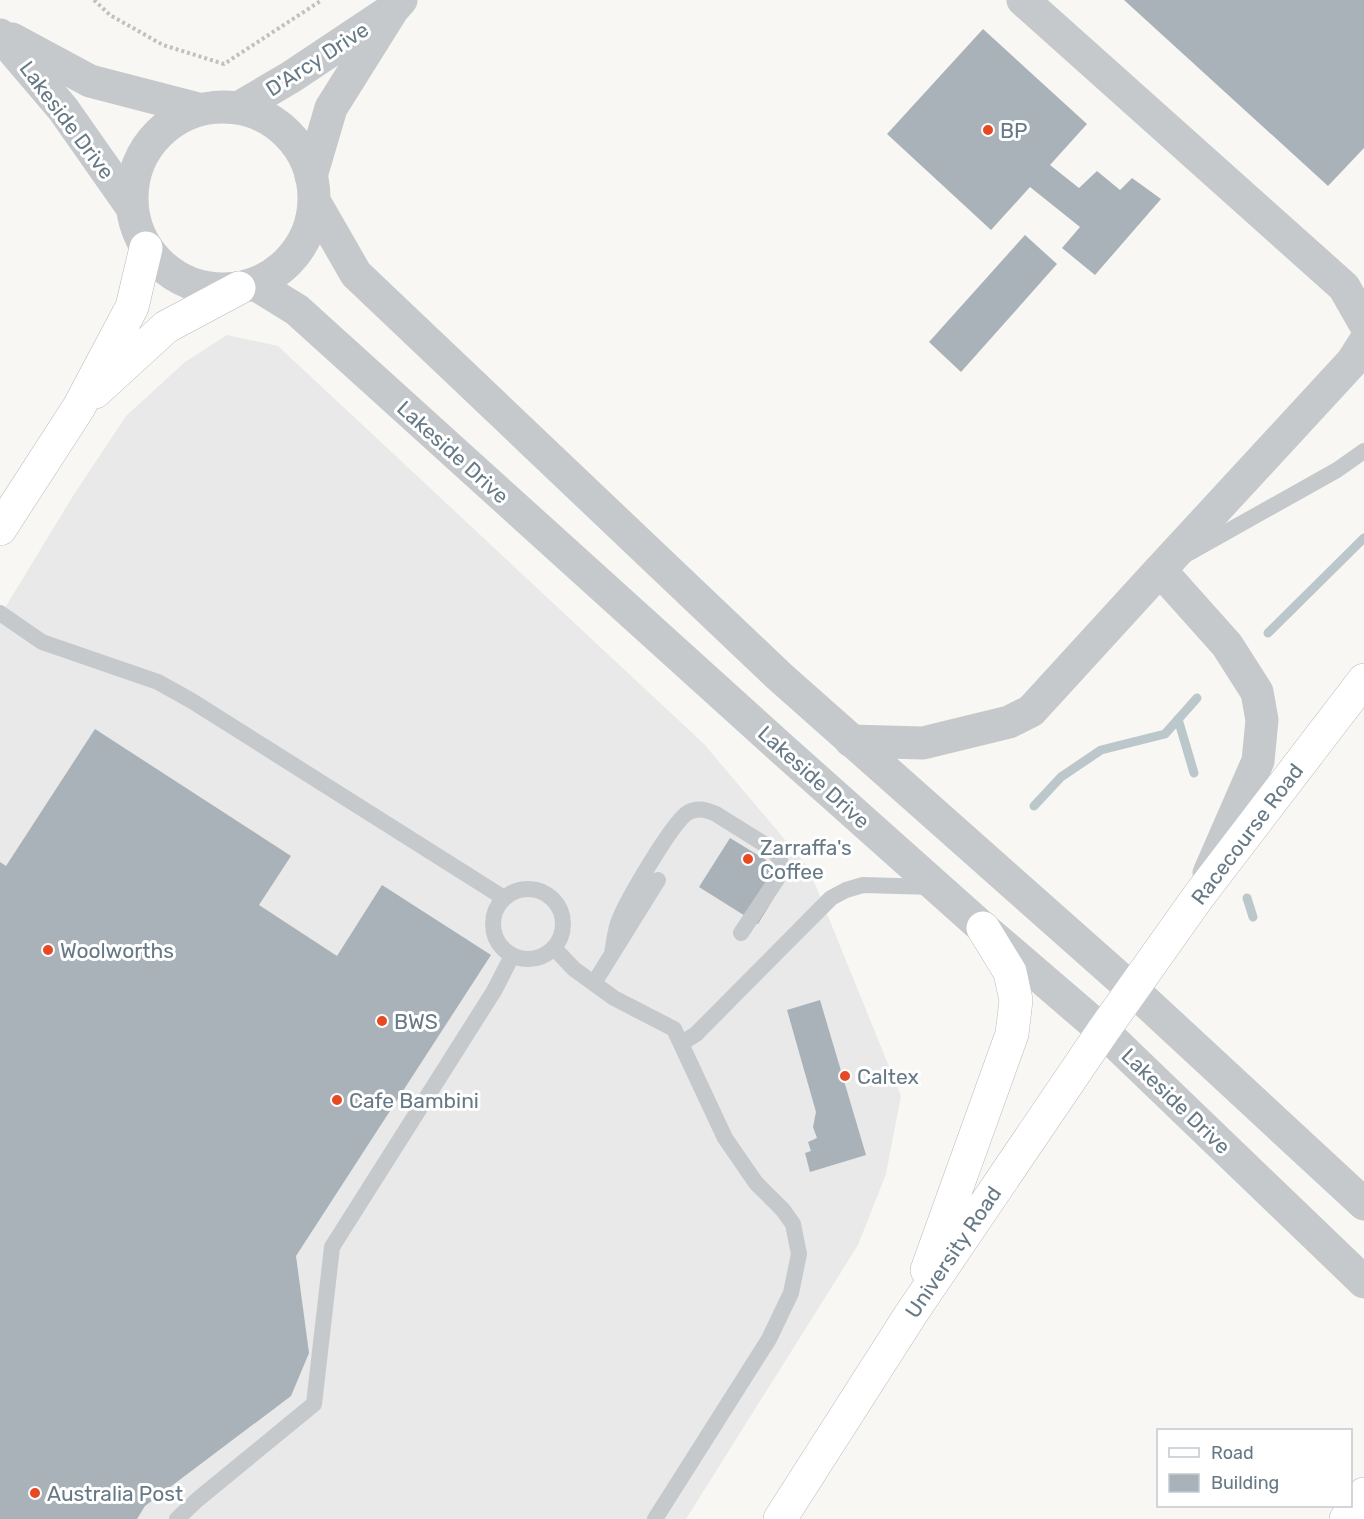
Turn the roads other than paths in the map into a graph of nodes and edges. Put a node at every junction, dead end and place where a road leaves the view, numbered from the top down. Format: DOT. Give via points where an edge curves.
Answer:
graph roads {
  1 [pos="1023,0"];
  2 [pos="397,5"];
  3 [pos="0,34"];
  4 [pos="240,108"];
  5 [pos="198,109"];
  6 [pos="313,188"];
  7 [pos="131,206"];
  8 [pos="146,248"];
  9 [pos="247,286"];
  10 [pos="1364,322"];
  11 [pos="1364,344"];
  12 [pos="78,407"];
  13 [pos="1364,451"];
  14 [pos="0,529"];
  15 [pos="1160,570"];
  16 [pos="0,614"];
  17 [pos="1364,680"];
  18 [pos="851,741"];
  19 [pos="658,880"];
  20 [pos="938,887"];
  21 [pos="1198,897"];
  22 [pos="504,898"];
  23 [pos="983,928"];
  24 [pos="741,933"];
  25 [pos="554,948"];
  26 [pos="612,954"];
  27 [pos="512,956"];
  28 [pos="594,983"];
  29 [pos="1133,990"];
  30 [pos="1104,1031"];
  31 [pos="682,1043"];
  32 [pos="1364,1204"];
  33 [pos="1364,1282"];
  34 [pos="911,1314"];
  35 [pos="177,1519"];
  36 [pos="654,1519"];
  37 [pos="780,1519"];
  1 -- 10 [label="street" via="1344,287"];
  2 -- 4 [label="street, D'Arcy Drive"];
  2 -- 6 [label="street, D'Arcy Drive" via="331,108"];
  3 -- 5 [label="street, Lakeside Drive" via="90,81"];
  3 -- 7 [label="street, Lakeside Drive" via="63,109"];
  4 -- 5 [label="street"];
  4 -- 6 [label="street" via="272,120 297,144"];
  5 -- 7 [label="street" via="170,123 147,145 134,174"];
  6 -- 9 [label="street" via="310,222 290,260"];
  6 -- 18 [label="street" via="356,274"];
  7 -- 8 [label="street"];
  8 -- 9 [label="street" via="171,274 203,288"];
  8 -- 12 [label="main road" via="132,307"];
  9 -- 12 [label="main road" via="166,327"];
  9 -- 20 [label="street, Lakeside Drive" via="297,310"];
  11 -- 15 [label="street" via="1352,362"];
  12 -- 14 [label="main road"];
  13 -- 15 [label="lane"];
  15 -- 18 [label="street" via="1031,711 1009,722 923,743"];
  15 -- 21 [label="street" via="1227,645 1257,692 1262,720 1257,761"];
  16 -- 22 [label="lane" via="42,642 158,682 192,701"];
  17 -- 21 [label="main road, Racecourse Road"];
  18 -- 29 [label="street"];
  19 -- 26 [label="lane"];
  20 -- 23 [label="street, Lakeside Drive"];
  20 -- 31 [label="lane" via="863,885 831,898 696,1034"];
  21 -- 29 [label="main road, Racecourse Road"];
  22 -- 25 [label="lane" via="526,888 549,895 557,904 564,927"];
  22 -- 27 [label="lane" via="493,918 493,929 502,949"];
  23 -- 30 [label="street, Lakeside Drive"];
  23 -- 34 [label="main road" via="1010,972 1016,1000 1012,1034"];
  24 -- 26 [label="lane" via="777,879 780,859 771,849 716,814 698,809 688,812 673,826 619,919"];
  25 -- 27 [label="lane" via="534,959"];
  25 -- 28 [label="lane"];
  26 -- 28 [label="lane"];
  27 -- 35 [label="lane" via="494,991 332,1247 314,1404"];
  28 -- 31 [label="lane" via="614,998 674,1029"];
  29 -- 30 [label="main road, University Road"];
  29 -- 32 [label="street"];
  30 -- 33 [label="street, Lakeside Drive"];
  30 -- 34 [label="main road, University Road"];
  31 -- 36 [label="lane" via="725,1138 756,1183 793,1224 799,1254 791,1293 769,1339"];
  34 -- 37 [label="main road, University Road"];
}
